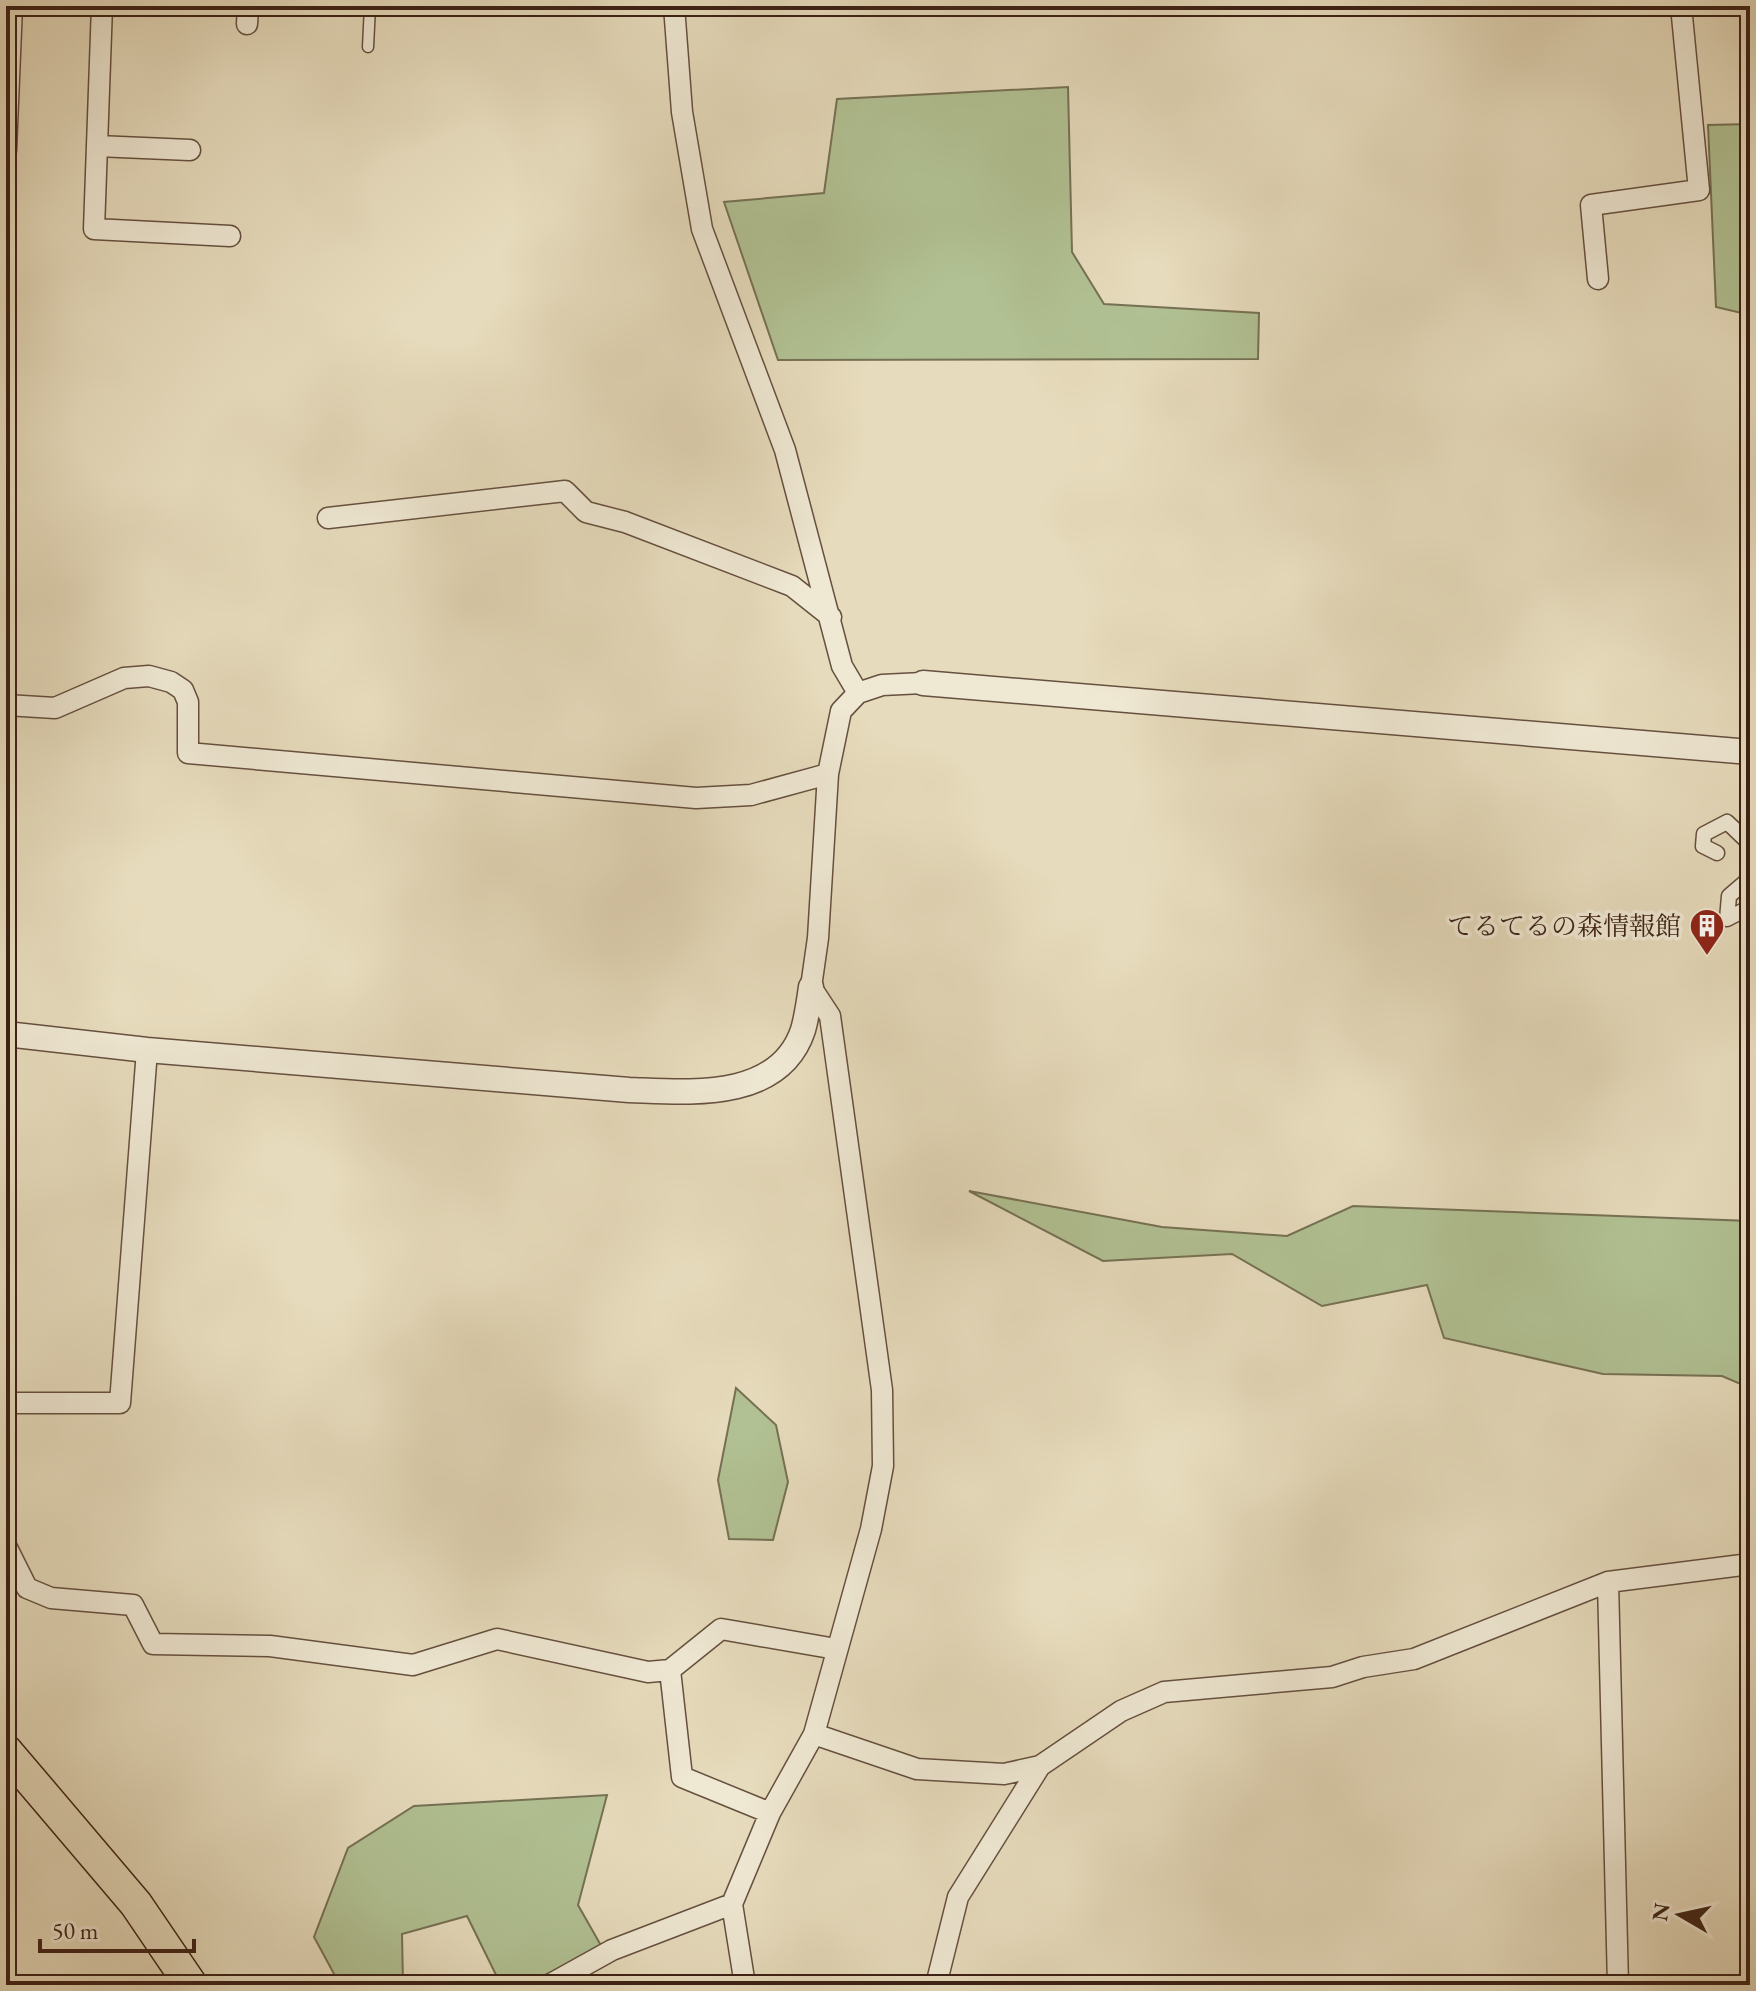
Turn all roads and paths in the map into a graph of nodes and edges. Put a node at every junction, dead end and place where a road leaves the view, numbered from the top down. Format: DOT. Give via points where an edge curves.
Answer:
graph roads {
  1 [pos="12,6"];
  2 [pos="102,6"];
  3 [pos="370,6"];
  4 [pos="674,6"];
  5 [pos="1681,6"];
  6 [pos="368,47"];
  7 [pos="97,146"];
  8 [pos="6,150"];
  9 [pos="190,150"];
  10 [pos="230,236"];
  11 [pos="1598,279"];
  12 [pos="328,518"];
  13 [pos="831,617"];
  14 [pos="923,683"];
  15 [pos="858,693"];
  16 [pos="6,705"];
  17 [pos="1750,752"];
  18 [pos="828,774"];
  19 [pos="1750,844"];
  20 [pos="1717,853"];
  21 [pos="1750,878"];
  22 [pos="1750,907"];
  23 [pos="811,987"];
  24 [pos="6,1034"];
  25 [pos="147,1050"];
  26 [pos="6,1403"];
  27 [pos="6,1546"];
  28 [pos="1750,1564"];
  29 [pos="1608,1582"];
  30 [pos="836,1649"];
  31 [pos="670,1670"];
  32 [pos="814,1734"];
  33 [pos="6,1751"];
  34 [pos="1040,1766"];
  35 [pos="770,1813"];
  36 [pos="732,1904"];
  37 [pos="191,1985"];
  38 [pos="549,1985"];
  39 [pos="745,1985"];
  40 [pos="936,1985"];
  41 [pos="1618,1985"];
  1 -- 8 [label="street"];
  2 -- 7 [label="street"];
  3 -- 6 [label="lane"];
  4 -- 13 [label="street" via="682,112 702,229 785,450"];
  5 -- 11 [label="street" via="1699,190 1591,205"];
  7 -- 9 [label="street"];
  7 -- 10 [label="street" via="94,229"];
  12 -- 13 [label="street" via="565,491 586,512 792,586"];
  13 -- 15 [label="street" via="842,666"];
  14 -- 15 [label="street" via="882,685"];
  14 -- 17 [label="street"];
  15 -- 18 [label="street" via="841,711"];
  16 -- 18 [label="street" via="55,708 100,686 149,676 183,690 188,702 188,753 696,798 751,795"];
  18 -- 23 [label="street"];
  19 -- 20 [label="street" via="1727,822 1704,834 1703,846"];
  21 -- 22 [label="street" via="1729,896 1727,919"];
  23 -- 25 [label="street" via="802,1032 782,1063 746,1086 696,1092"];
  23 -- 30 [label="street" via="830,1016 882,1390 883,1466 871,1529"];
  24 -- 25 [label="street"];
  25 -- 26 [label="street" via="120,1403"];
  27 -- 31 [label="street" via="27,1588 51,1598 133,1605 153,1644 270,1646 413,1665 497,1639 648,1672"];
  28 -- 29 [label="street"];
  29 -- 34 [label="street" via="1414,1659 1332,1677 1164,1692 1121,1711"];
  29 -- 41 [label="street"];
  30 -- 31 [label="street" via="721,1629"];
  30 -- 32 [label="street"];
  31 -- 35 [label="street" via="682,1777"];
  32 -- 34 [label="street" via="917,1769 1004,1774"];
  32 -- 35 [label="street"];
  33 -- 37 [label="main road" via="136,1904"];
  34 -- 40 [label="street" via="958,1897"];
  35 -- 36 [label="street"];
  36 -- 38 [label="street" via="612,1950"];
  36 -- 39 [label="street"];
}
